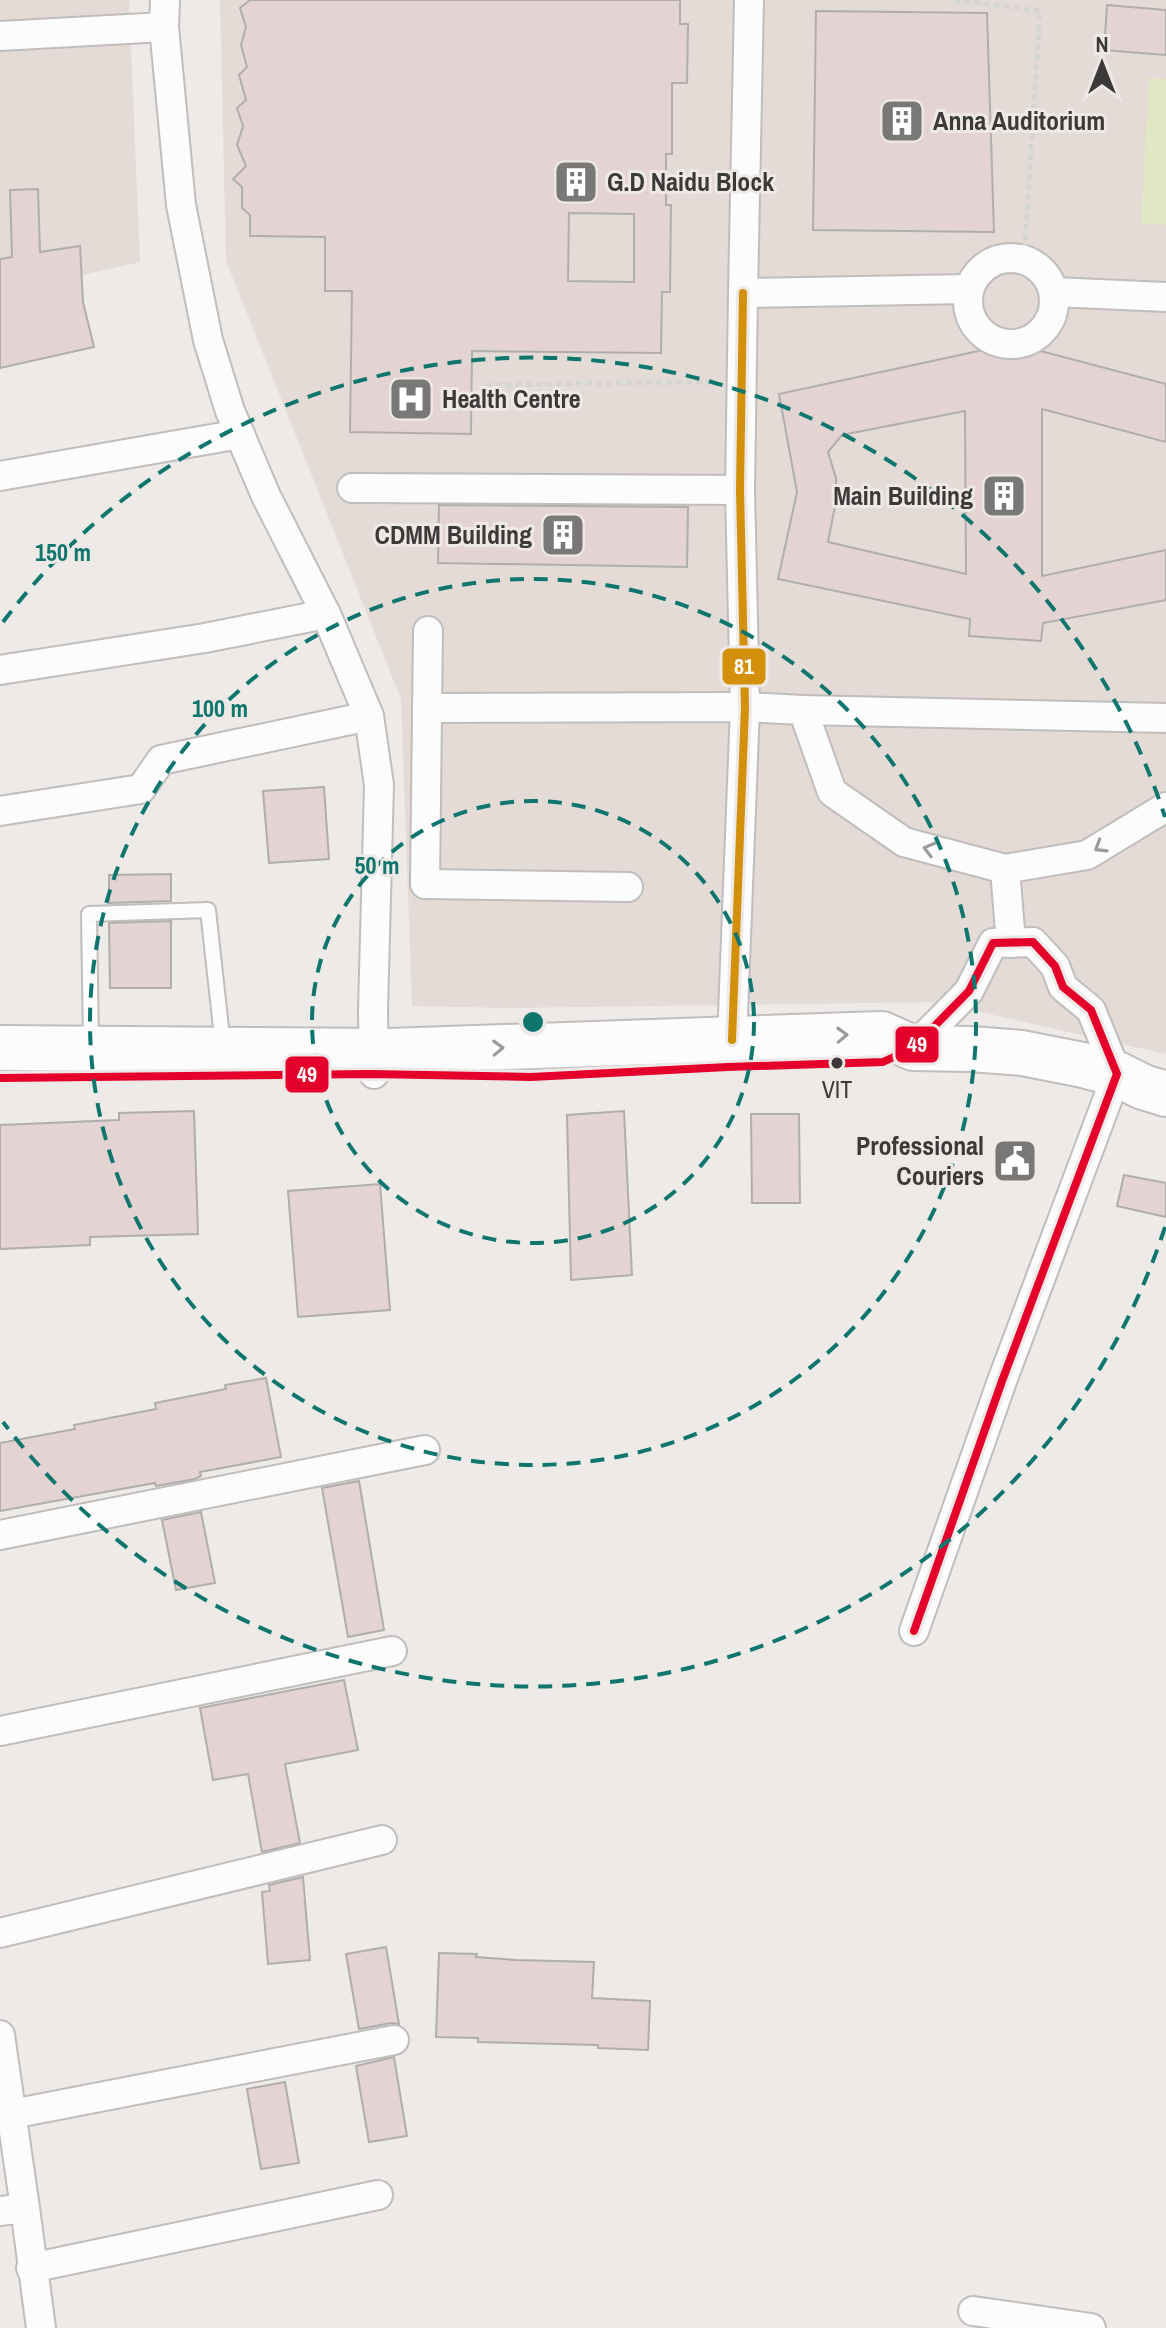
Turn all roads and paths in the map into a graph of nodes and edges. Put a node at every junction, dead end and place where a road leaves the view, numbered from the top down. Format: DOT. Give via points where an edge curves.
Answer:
graph roads {
  1 [pos="749,0"];
  2 [pos="954,0"];
  3 [pos="164,14"];
  4 [pos="0,36"];
  5 [pos="1016,253"];
  6 [pos="970,277"];
  7 [pos="1054,292"];
  8 [pos="743,293"];
  9 [pos="1166,297"];
  10 [pos="716,382"];
  11 [pos="486,385"];
  12 [pos="240,434"];
  13 [pos="0,476"];
  14 [pos="352,488"];
  15 [pos="740,490"];
  16 [pos="326,614"];
  17 [pos="428,631"];
  18 [pos="0,670"];
  19 [pos="745,707"];
  20 [pos="427,708"];
  21 [pos="803,710"];
  22 [pos="369,716"];
  23 [pos="1166,718"];
  24 [pos="1166,807"];
  25 [pos="0,811"];
  26 [pos="1005,869"];
  27 [pos="628,887"];
  28 [pos="1011,943"];
  29 [pos="732,1040"];
  30 [pos="0,1048"];
  31 [pos="913,1048"];
  32 [pos="91,1049"];
  33 [pos="223,1050"];
  34 [pos="374,1063"];
  35 [pos="1166,1064"];
  36 [pos="1117,1074"];
  37 [pos="0,1078"];
  38 [pos="1166,1094"];
  39 [pos="425,1450"];
  40 [pos="0,1535"];
  41 [pos="914,1631"];
  42 [pos="392,1651"];
  43 [pos="0,1731"];
  44 [pos="382,1840"];
  45 [pos="0,1933"];
  46 [pos="0,2035"];
  47 [pos="394,2040"];
  48 [pos="12,2114"];
  49 [pos="378,2195"];
  50 [pos="12,2210"];
  51 [pos="31,2268"];
  52 [pos="973,2311"];
  53 [pos="41,2328"];
  54 [pos="1091,2328"];
  1 -- 8 [label="street"];
  2 -- 5 [label="path" via="1040,11"];
  3 -- 4 [label="street"];
  3 -- 12 [label="street" via="181,205 208,340"];
  5 -- 6 [label="street"];
  5 -- 6 [label="path" via="990,251"];
  5 -- 7 [label="street" via="1038,267"];
  6 -- 7 [label="street" via="969,312 978,329 1000,343 1015,344 1040,333 1049,321"];
  6 -- 8 [label="street"];
  7 -- 9 [label="street"];
  8 -- 15 [label="street"];
  10 -- 11 [label="path"];
  12 -- 13 [label="street"];
  12 -- 16 [label="street"];
  14 -- 15 [label="street"];
  15 -- 19 [label="street"];
  16 -- 18 [label="street"];
  16 -- 22 [label="street"];
  17 -- 20 [label="street"];
  19 -- 20 [label="street"];
  19 -- 21 [label="street"];
  19 -- 29 [label="street"];
  20 -- 27 [label="street" via="425,884"];
  21 -- 23 [label="street"];
  26 -- 21 [label="street, one-way" via="904,842 832,792"];
  22 -- 25 [label="street" via="161,760 141,789"];
  22 -- 34 [label="street" via="379,785"];
  24 -- 26 [label="street, one-way" via="1087,855"];
  26 -- 28 [label="street"];
  28 -- 31 [label="street" via="993,943 969,991"];
  28 -- 36 [label="street" via="1033,942 1055,966 1063,987 1091,1010"];
  29 -- 31 [label="main road, one-way" via="882,1034"];
  34 -- 29 [label="main road, one-way"];
  30 -- 32 [label="main road"];
  31 -- 34 [label="main road" via="883,1062 531,1077"];
  31 -- 36 [label="main road" via="1022,1053"];
  32 -- 33 [label="main road"];
  32 -- 33 [label="lane" via="89,914 208,910"];
  33 -- 34 [label="main road"];
  34 -- 37 [label="main road"];
  35 -- 36 [label="main road" via="1148,1059"];
  36 -- 38 [label="main road"];
  36 -- 41 [label="street"];
  39 -- 40 [label="street"];
  42 -- 43 [label="street"];
  44 -- 45 [label="street"];
  46 -- 48 [label="street"];
  47 -- 48 [label="street"];
  48 -- 50 [label="street"];
  49 -- 51 [label="street"];
  50 -- 51 [label="street"];
  51 -- 53 [label="street"];
  52 -- 54 [label="street"];
}
